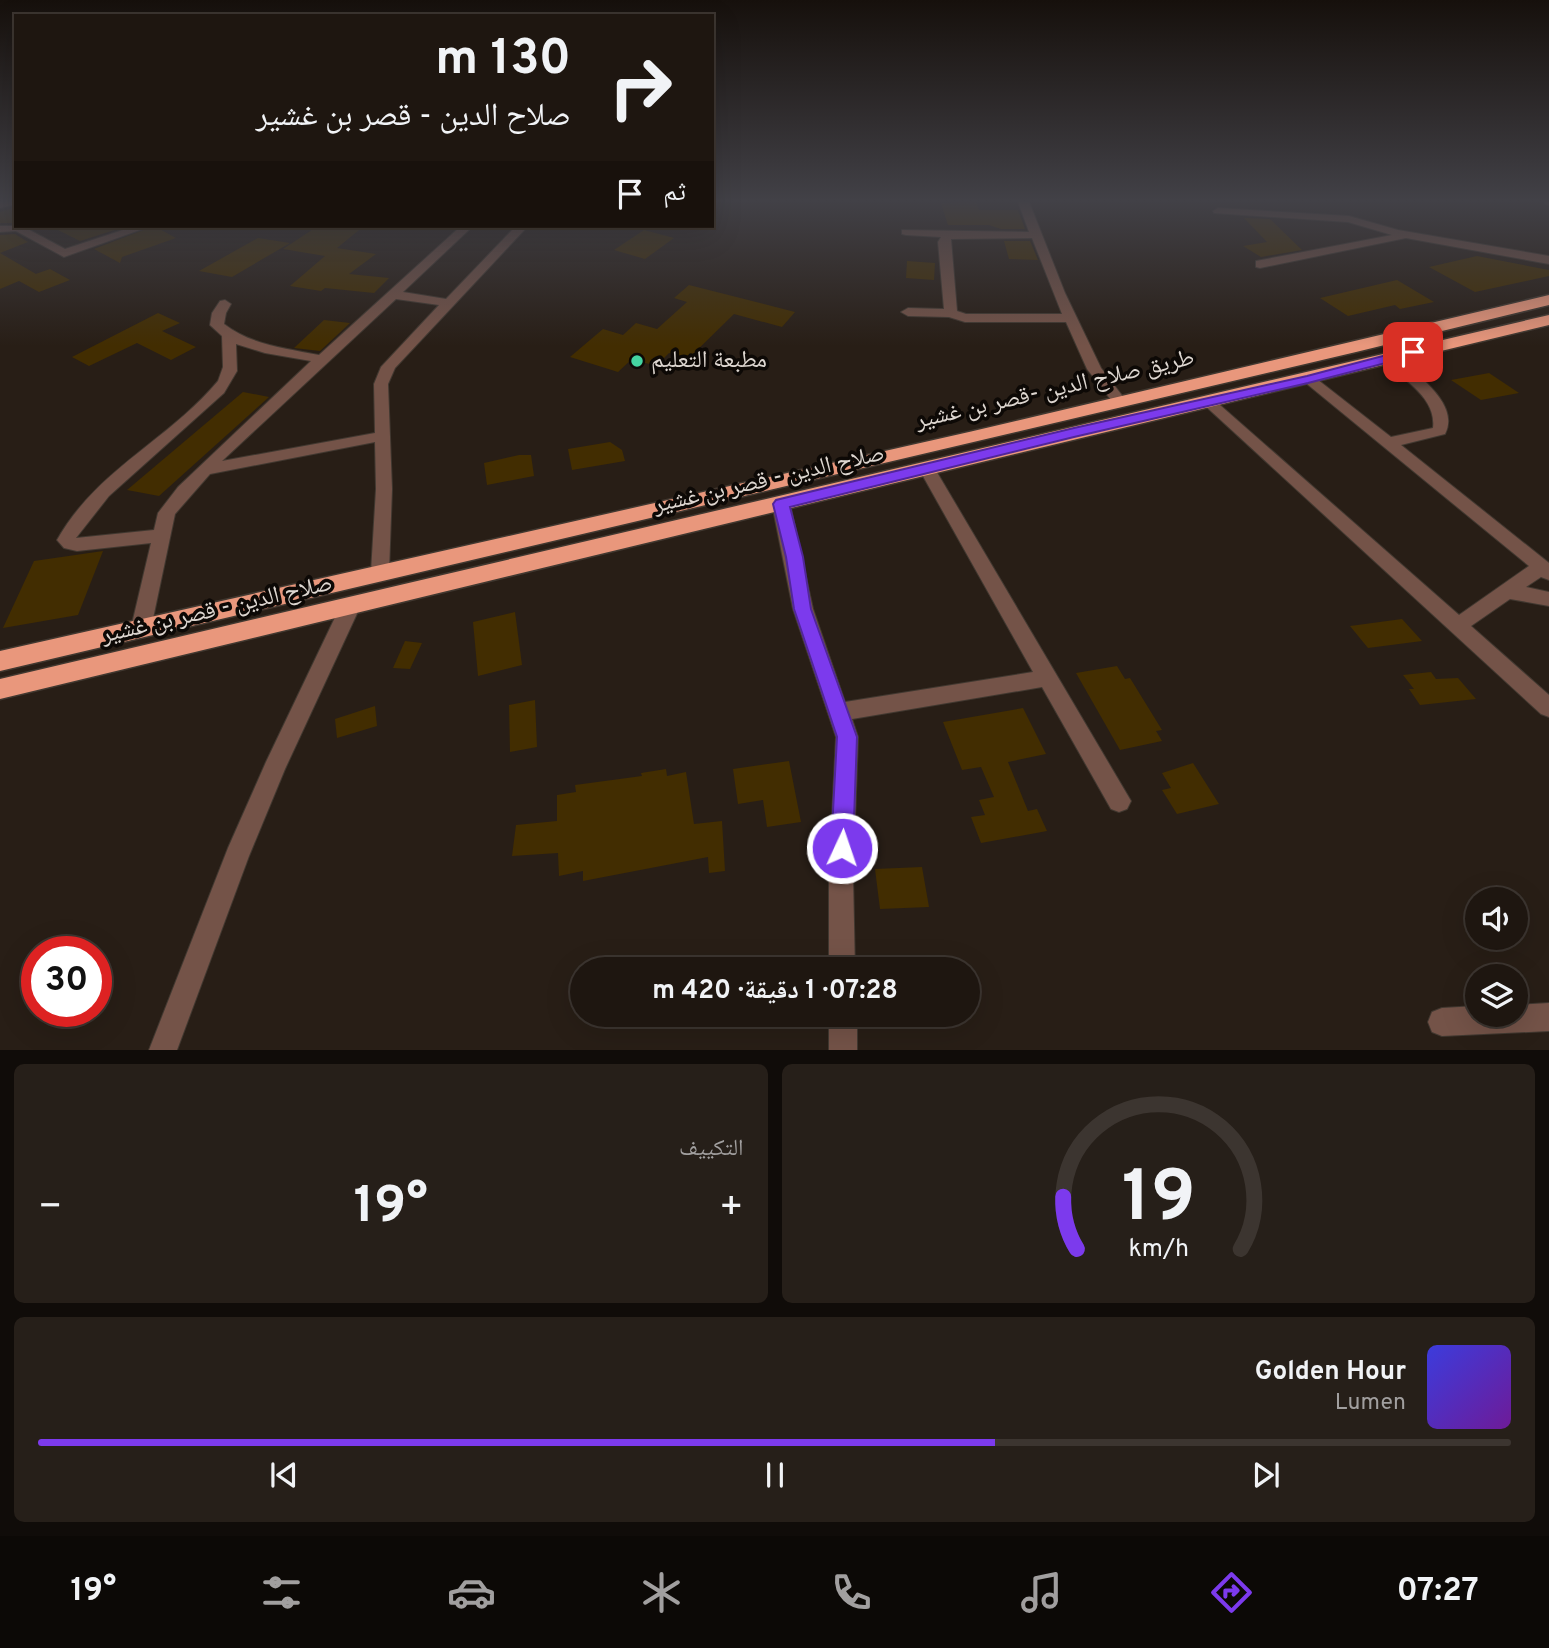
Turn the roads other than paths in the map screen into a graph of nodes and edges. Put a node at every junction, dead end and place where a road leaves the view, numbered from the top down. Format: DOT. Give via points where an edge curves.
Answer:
graph roads {
  1 [pos="55,248"];
  2 [pos="79,248"];
  3 [pos="444,248"];
  4 [pos="501,248"];
  5 [pos="945,248"];
  6 [pos="1041,248"];
  7 [pos="1345,248"];
  8 [pos="1479,248"];
  9 [pos="1549,260"];
  10 [pos="1260,264"];
  11 [pos="394,295"];
  12 [pos="450,303"];
  13 [pos="1539,303"];
  14 [pos="225,304"];
  15 [pos="908,312"];
  16 [pos="951,313"];
  17 [pos="1070,318"];
  18 [pos="1549,318"];
  19 [pos="229,334"];
  20 [pos="1390,358"];
  21 [pos="320,359"];
  22 [pos="1308,379"];
  23 [pos="1207,401"];
  24 [pos="1120,402"];
  25 [pos="383,436"];
  26 [pos="1387,443"];
  27 [pos="927,468"];
  28 [pos="204,470"];
  29 [pos="781,504"];
  30 [pos="161,536"];
  31 [pos="1545,570"];
  32 [pos="380,572"];
  33 [pos="1507,592"];
  34 [pos="1549,599"];
  35 [pos="351,606"];
  36 [pos="1459,625"];
  37 [pos="141,628"];
  38 [pos="0,661"];
  39 [pos="1048,678"];
  40 [pos="0,689"];
  41 [pos="1549,708"];
  42 [pos="838,712"];
  43 [pos="1119,801"];
  44 [pos="842,957"];
  45 [pos="1549,1017"];
  46 [pos="1442,1022"];
  47 [pos="843,1027"];
  48 [pos="163,1049"];
  49 [pos="843,1049"];
  1 -- 2 [label="street" via="64,253"];
  3 -- 11 [label="street"];
  4 -- 12 [label="street"];
  5 -- 16 [label="street"];
  6 -- 17 [label="street"];
  7 -- 10 [label="street"];
  8 -- 9 [label="street"];
  11 -- 12 [label="street"];
  11 -- 21 [label="street"];
  12 -- 25 [label="street" via="388,367 382,384"];
  13 -- 18 [label="highway"];
  13 -- 24 [label="highway, طريق صلاح الدين -قصر بن غشير"];
  14 -- 19 [label="street" via="217,325"];
  15 -- 16 [label="street"];
  16 -- 17 [label="street" via="965,318"];
  17 -- 24 [label="street" via="1094,369"];
  18 -- 20 [label="highway, صلاح الدين - قصر بن غشير"];
  19 -- 21 [label="street" via="256,346"];
  19 -- 30 [label="street" via="230,370 225,381 116,480 66,540 77,545"];
  20 -- 22 [label="highway, صلاح الدين - قصر بن غشير"];
  20 -- 26 [label="street" via="1431,398 1442,426 1440,432"];
  21 -- 28 [label="street"];
  22 -- 23 [label="highway, صلاح الدين - قصر بن غشير"];
  22 -- 26 [label="street"];
  23 -- 27 [label="highway, صلاح الدين - قصر بن غشير"];
  23 -- 36 [label="street"];
  24 -- 32 [label="highway, طريق صلاح الدين -قصر بن غشير"];
  25 -- 28 [label="street"];
  25 -- 32 [label="street"];
  26 -- 31 [label="street"];
  27 -- 29 [label="highway, صلاح الدين - قصر بن غشير"];
  27 -- 39 [label="street"];
  28 -- 30 [label="street" via="167,513"];
  29 -- 35 [label="highway, صلاح الدين - قصر بن غشير"];
  29 -- 42 [label="street" via="803,609"];
  30 -- 37 [label="street"];
  31 -- 33 [label="street"];
  32 -- 37 [label="highway, طريق صلاح الدين -قصر بن غشير"];
  33 -- 34 [label="street"];
  33 -- 36 [label="street"];
  35 -- 40 [label="highway, صلاح الدين - قصر بن غشير"];
  35 -- 48 [label="street" via="263,794"];
  36 -- 41 [label="street"];
  37 -- 38 [label="highway, طريق صلاح الدين -قصر بن غشير"];
  39 -- 42 [label="street"];
  39 -- 43 [label="street"];
  42 -- 44 [label="street" via="847,737"];
  45 -- 46 [label="street"];
  47 -- 49 [label="street"];
}
